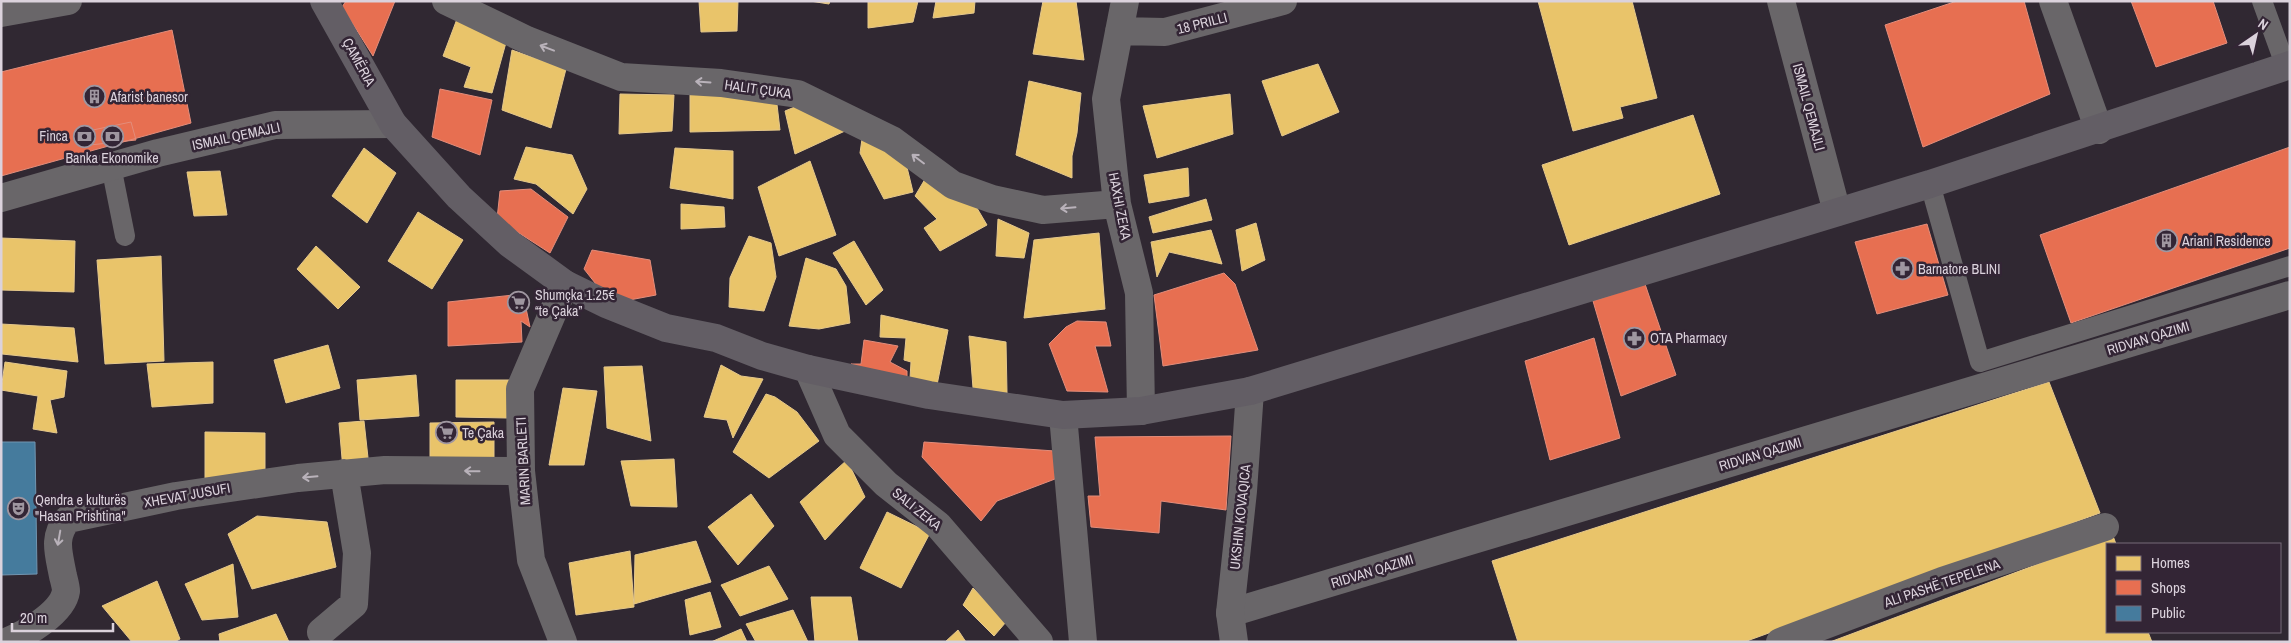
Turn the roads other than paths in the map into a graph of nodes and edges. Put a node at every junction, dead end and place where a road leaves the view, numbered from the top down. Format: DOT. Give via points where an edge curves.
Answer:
graph roads {
  1 [pos="68,1"];
  2 [pos="324,1"];
  3 [pos="446,1"];
  4 [pos="1125,1"];
  5 [pos="1282,1"];
  6 [pos="1781,1"];
  7 [pos="2053,1"];
  8 [pos="2262,1"];
  9 [pos="1,12"];
  10 [pos="1119,31"];
  11 [pos="2288,66"];
  12 [pos="393,124"];
  13 [pos="2099,130"];
  14 [pos="111,166"];
  15 [pos="1930,184"];
  16 [pos="1,198"];
  17 [pos="1117,204"];
  18 [pos="1837,212"];
  19 [pos="124,236"];
  20 [pos="2290,266"];
  21 [pos="565,284"];
  22 [pos="2290,295"];
  23 [pos="808,369"];
  24 [pos="1250,391"];
  25 [pos="1141,411"];
  26 [pos="1063,415"];
  27 [pos="520,471"];
  28 [pos="344,473"];
  29 [pos="2105,527"];
  30 [pos="1230,614"];
  31 [pos="321,632"];
  32 [pos="6,642"];
  33 [pos="563,642"];
  34 [pos="1039,642"];
  35 [pos="1083,642"];
  36 [pos="1234,642"];
  37 [pos="1780,642"];
  1 -- 9 [label="street"];
  2 -- 12 [label="main road, ÇAMËRIA"];
  17 -- 3 [label="street, HALIT ÇUKA, one-way" via="1043,210 992,199 953,185 892,140 798,94 721,83 621,77 527,40"];
  4 -- 10 [label="street, HAXHI ZEKA"];
  5 -- 10 [label="street, 18 PRILLI" via="1165,32"];
  6 -- 18 [label="street, ISMAIL QEMAJLI"];
  7 -- 13 [label="street"];
  8 -- 11 [label="lane"];
  10 -- 17 [label="street, HAXHI ZEKA" via="1106,99"];
  11 -- 13 [label="main road, ÇAMËRIA"];
  12 -- 14 [label="street, ISMAIL QEMAJLI" via="275,125"];
  12 -- 21 [label="main road, ÇAMËRIA" via="459,197 510,244"];
  13 -- 15 [label="main road, ÇAMËRIA"];
  14 -- 16 [label="street, ISMAIL QEMAJLI"];
  14 -- 19 [label="lane"];
  15 -- 18 [label="main road, ÇAMËRIA"];
  15 -- 20 [label="lane" via="1980,362"];
  17 -- 25 [label="street, HAXHI ZEKA" via="1140,293"];
  18 -- 24 [label="main road, ÇAMËRIA"];
  21 -- 23 [label="main road, ÇAMËRIA" via="666,328 716,338"];
  21 -- 27 [label="street, MARIN BARLETI" via="520,389"];
  22 -- 30 [label="street, RIDVAN QAZIMI"];
  23 -- 26 [label="main road, ÇAMËRIA" via="929,394"];
  23 -- 34 [label="street, SALI ZEKA" via="836,435 886,484 938,525"];
  24 -- 25 [label="main road, ÇAMËRIA"];
  24 -- 30 [label="street, UKSHIN KOVAQICA" via="1244,491"];
  25 -- 26 [label="main road, ÇAMËRIA"];
  26 -- 35 [label="street"];
  27 -- 28 [label="street, XHEVAT JUSUFI, one-way" via="385,470"];
  27 -- 33 [label="street, MARIN BARLETI" via="531,560"];
  28 -- 31 [label="street" via="358,553 354,604"];
  28 -- 32 [label="street, XHEVAT JUSUFI, one-way" via="176,496 68,519 56,541 66,591 59,606 41,622"];
  29 -- 37 [label="street, ALI PASHË TEPELENA" via="1942,581"];
  30 -- 36 [label="street, UKSHIN KOVAQICA"];
}
